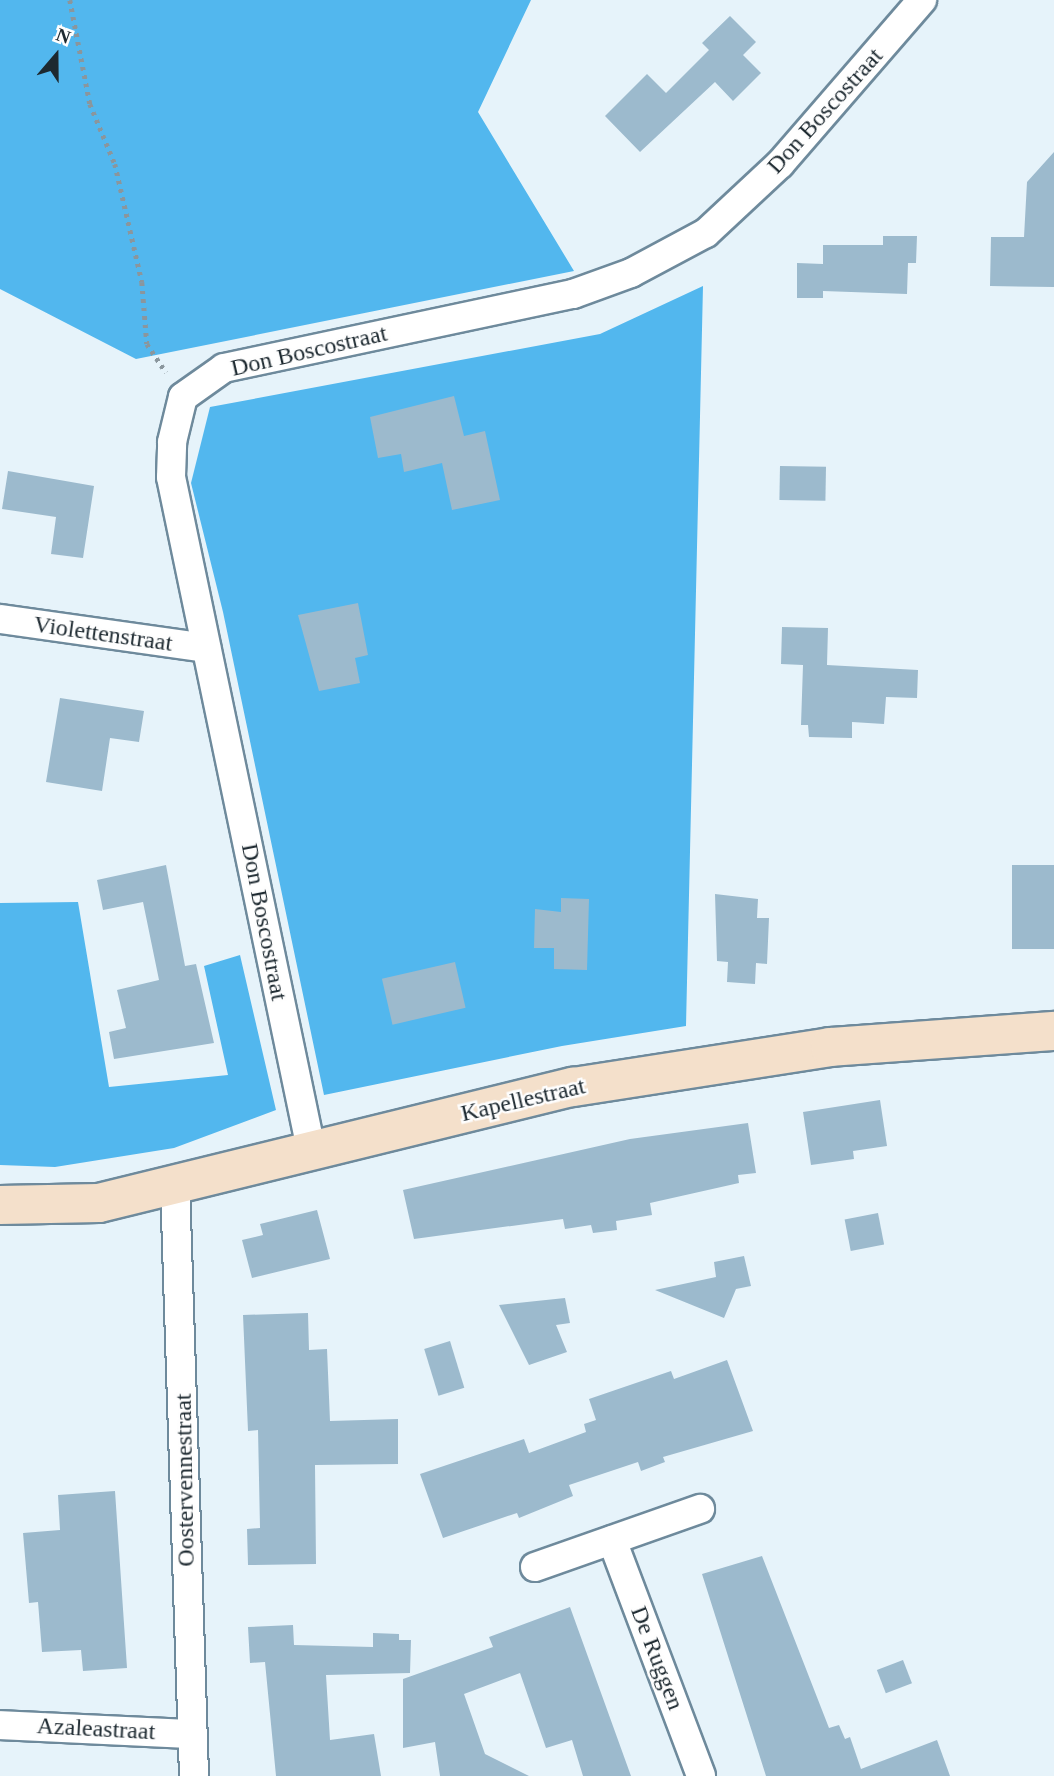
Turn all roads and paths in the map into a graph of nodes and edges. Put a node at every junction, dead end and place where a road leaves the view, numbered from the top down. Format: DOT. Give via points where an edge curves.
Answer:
graph roads {
  1 [pos="70,0"];
  2 [pos="922,0"];
  3 [pos="183,397"];
  4 [pos="0,619"];
  5 [pos="206,648"];
  6 [pos="1054,1031"];
  7 [pos="311,1149"];
  8 [pos="176,1184"];
  9 [pos="0,1205"];
  10 [pos="700,1509"];
  11 [pos="612,1540"];
  12 [pos="535,1567"];
  13 [pos="0,1725"];
  14 [pos="191,1734"];
  15 [pos="194,1776"];
  16 [pos="701,1776"];
  1 -- 3 [label="path" via="90,104 115,163 142,282 147,344"];
  2 -- 3 [label="street, Don Boscostraat" via="780,163 706,233 631,273 573,294 225,368"];
  3 -- 5 [label="street, Don Boscostraat" via="171,477"];
  4 -- 5 [label="street, Violettenstraat"];
  5 -- 7 [label="street, Don Boscostraat"];
  6 -- 7 [label="street, Kapellestraat" via="830,1047 573,1087"];
  7 -- 8 [label="street, Kapellestraat"];
  8 -- 9 [label="street, Kapellestraat" via="99,1203"];
  8 -- 14 [label="street, Oostervennestraat"];
  10 -- 11 [label="street"];
  11 -- 12 [label="street"];
  11 -- 16 [label="street, De Ruggen"];
  13 -- 14 [label="street, Azaleastraat"];
  14 -- 15 [label="street, Oostervennestraat"];
}
